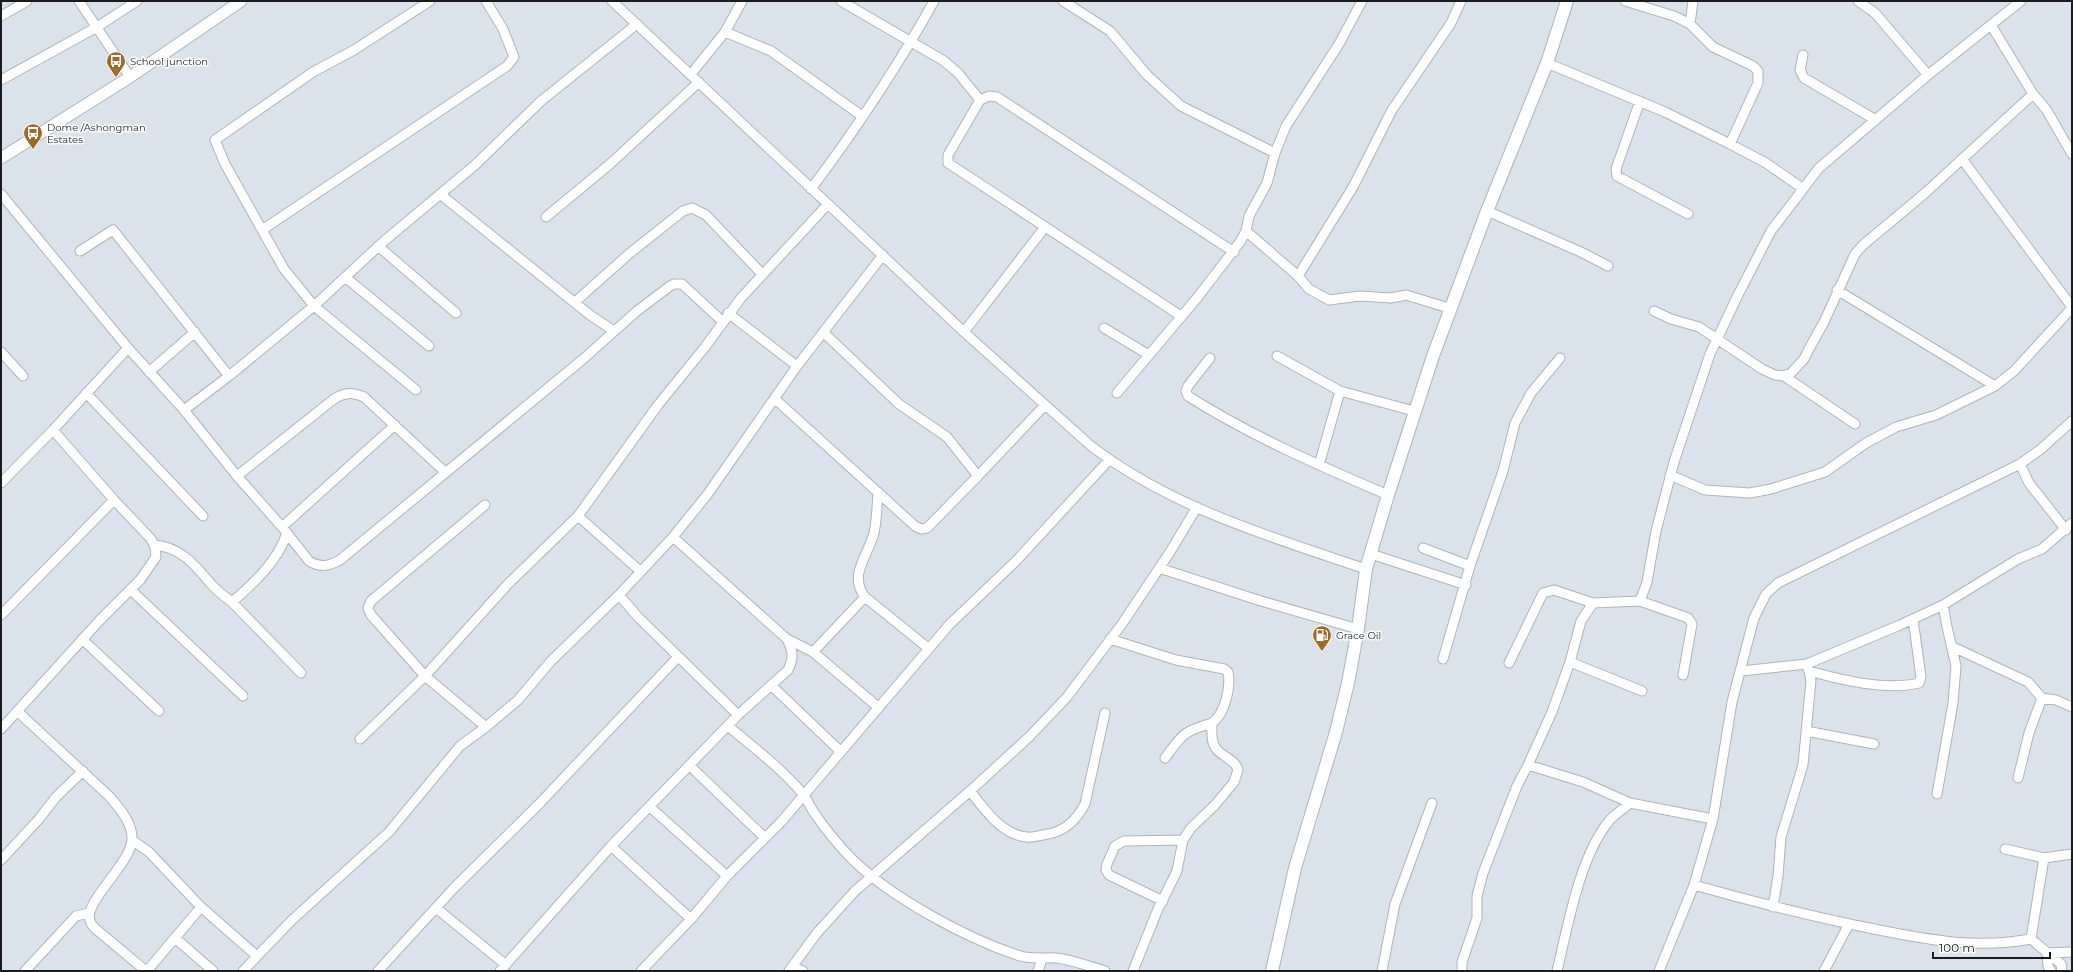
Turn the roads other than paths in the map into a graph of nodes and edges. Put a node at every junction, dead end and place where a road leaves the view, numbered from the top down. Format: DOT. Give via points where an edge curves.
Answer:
graph roads {
  1 [pos="28,1"];
  2 [pos="78,1"];
  3 [pos="137,1"];
  4 [pos="241,1"];
  5 [pos="430,1"];
  6 [pos="486,1"];
  7 [pos="612,1"];
  8 [pos="742,1"];
  9 [pos="841,1"];
  10 [pos="934,1"];
  11 [pos="1063,1"];
  12 [pos="1362,1"];
  13 [pos="1461,1"];
  14 [pos="1625,1"];
  15 [pos="1693,1"];
  16 [pos="2021,1"];
  17 [pos="1564,2"];
  18 [pos="1862,2"];
  19 [pos="1,16"];
  20 [pos="637,24"];
  21 [pos="1690,24"];
  22 [pos="1992,25"];
  23 [pos="97,26"];
  24 [pos="725,32"];
  25 [pos="911,42"];
  26 [pos="1803,55"];
  27 [pos="1547,63"];
  28 [pos="691,74"];
  29 [pos="1928,75"];
  30 [pos="130,77"];
  31 [pos="1,80"];
  32 [pos="699,82"];
  33 [pos="2033,94"];
  34 [pos="980,100"];
  35 [pos="1640,101"];
  36 [pos="862,116"];
  37 [pos="1876,120"];
  38 [pos="1730,144"];
  39 [pos="1275,153"];
  40 [pos="2072,154"];
  41 [pos="1,158"];
  42 [pos="1962,159"];
  43 [pos="811,188"];
  44 [pos="1802,188"];
  45 [pos="1,194"];
  46 [pos="440,194"];
  47 [pos="828,204"];
  48 [pos="1488,211"];
  49 [pos="1688,214"];
  50 [pos="546,217"];
  51 [pos="1045,227"];
  52 [pos="262,230"];
  53 [pos="1246,231"];
  54 [pos="378,246"];
  55 [pos="80,251"];
  56 [pos="1234,252"];
  57 [pos="883,255"];
  58 [pos="1608,266"];
  59 [pos="762,274"];
  60 [pos="1298,276"];
  61 [pos="345,277"];
  62 [pos="1838,290"];
  63 [pos="575,302"];
  64 [pos="314,306"];
  65 [pos="2072,307"];
  66 [pos="1452,309"];
  67 [pos="1654,310"];
  68 [pos="456,312"];
  69 [pos="728,313"];
  70 [pos="1181,316"];
  71 [pos="722,321"];
  72 [pos="1104,328"];
  73 [pos="614,331"];
  74 [pos="195,332"];
  75 [pos="823,332"];
  76 [pos="964,332"];
  77 [pos="1716,338"];
  78 [pos="429,346"];
  79 [pos="128,348"];
  80 [pos="1,352"];
  81 [pos="1149,355"];
  82 [pos="1277,356"];
  83 [pos="1210,358"];
  84 [pos="1560,358"];
  85 [pos="797,366"];
  86 [pos="149,372"];
  87 [pos="23,376"];
  88 [pos="229,376"];
  89 [pos="1784,376"];
  90 [pos="1995,386"];
  91 [pos="416,390"];
  92 [pos="1340,391"];
  93 [pos="86,393"];
  94 [pos="1117,393"];
  95 [pos="774,399"];
  96 [pos="1045,405"];
  97 [pos="184,410"];
  98 [pos="1414,411"];
  99 [pos="2072,421"];
  100 [pos="1855,424"];
  101 [pos="395,425"];
  102 [pos="53,430"];
  103 [pos="1109,460"];
  104 [pos="2020,464"];
  105 [pos="1319,466"];
  106 [pos="445,472"];
  107 [pos="1670,475"];
  108 [pos="237,476"];
  109 [pos="978,476"];
  110 [pos="3,477"];
  111 [pos="878,492"];
  112 [pos="1388,496"];
  113 [pos="114,500"];
  114 [pos="485,505"];
  115 [pos="1197,507"];
  116 [pos="203,516"];
  117 [pos="578,516"];
  118 [pos="2072,523"];
  119 [pos="285,530"];
  120 [pos="2066,530"];
  121 [pos="673,537"];
  122 [pos="154,545"];
  123 [pos="1423,548"];
  124 [pos="1371,554"];
  125 [pos="1470,566"];
  126 [pos="1159,568"];
  127 [pos="1366,569"];
  128 [pos="640,571"];
  129 [pos="1466,585"];
  130 [pos="130,590"];
  131 [pos="619,594"];
  132 [pos="865,598"];
  133 [pos="1640,601"];
  134 [pos="232,602"];
  135 [pos="1593,603"];
  136 [pos="1943,605"];
  137 [pos="1,615"];
  138 [pos="1913,619"];
  139 [pos="1358,628"];
  140 [pos="82,639"];
  141 [pos="787,639"];
  142 [pos="1110,639"];
  143 [pos="1953,647"];
  144 [pos="928,648"];
  145 [pos="813,652"];
  146 [pos="678,657"];
  147 [pos="1443,659"];
  148 [pos="1570,662"];
  149 [pos="1509,663"];
  150 [pos="1808,668"];
  151 [pos="1741,670"];
  152 [pos="301,673"];
  153 [pos="1683,675"];
  154 [pos="425,676"];
  155 [pos="772,686"];
  156 [pos="1642,691"];
  157 [pos="243,696"];
  158 [pos="2042,698"];
  159 [pos="878,707"];
  160 [pos="2072,707"];
  161 [pos="17,711"];
  162 [pos="159,711"];
  163 [pos="1105,713"];
  164 [pos="738,715"];
  165 [pos="1212,723"];
  166 [pos="2,726"];
  167 [pos="728,726"];
  168 [pos="486,727"];
  169 [pos="1806,731"];
  170 [pos="360,739"];
  171 [pos="1874,744"];
  172 [pos="840,751"];
  173 [pos="1165,758"];
  174 [pos="1528,765"];
  175 [pos="690,766"];
  176 [pos="83,771"];
  177 [pos="2018,778"];
  178 [pos="970,791"];
  179 [pos="803,794"];
  180 [pos="1938,794"];
  181 [pos="1432,803"];
  182 [pos="1630,803"];
  183 [pos="650,807"];
  184 [pos="1713,819"];
  185 [pos="764,837"];
  186 [pos="132,840"];
  187 [pos="1183,840"];
  188 [pos="611,846"];
  189 [pos="2005,849"];
  190 [pos="2072,854"];
  191 [pos="2044,858"];
  192 [pos="1,860"];
  193 [pos="727,876"];
  194 [pos="872,877"];
  195 [pos="1694,885"];
  196 [pos="1163,901"];
  197 [pos="201,907"];
  198 [pos="1773,907"];
  199 [pos="436,908"];
  200 [pos="89,913"];
  201 [pos="691,918"];
  202 [pos="1849,924"];
  203 [pos="175,938"];
  204 [pos="2031,939"];
  205 [pos="2072,952"];
  206 [pos="2047,953"];
  207 [pos="257,956"];
  208 [pos="1042,959"];
  209 [pos="503,968"];
  210 [pos="791,969"];
  211 [pos="25,971"];
  212 [pos="146,971"];
  213 [pos="213,971"];
  214 [pos="243,971"];
  215 [pos="378,971"];
  216 [pos="641,971"];
  217 [pos="804,971"];
  218 [pos="1038,971"];
  219 [pos="1105,971"];
  220 [pos="1132,971"];
  221 [pos="1272,971"];
  222 [pos="1382,971"];
  223 [pos="1462,971"];
  224 [pos="1557,971"];
  225 [pos="1659,971"];
  226 [pos="1824,971"];
  227 [pos="2051,971"];
  228 [pos="2062,971"];
  1 -- 19 [label="street"];
  2 -- 23 [label="street"];
  3 -- 23 [label="street"];
  4 -- 30 [label="street"];
  5 -- 52 [label="street" via="354,50 313,72 215,140 225,164"];
  6 -- 52 [label="street" via="511,46 514,57 507,66"];
  7 -- 20 [label="street"];
  8 -- 24 [label="street"];
  9 -- 25 [label="street"];
  10 -- 25 [label="street"];
  11 -- 39 [label="street" via="1110,30 1147,75 1181,106"];
  12 -- 39 [label="street" via="1339,44 1295,111"];
  13 -- 60 [label="street" via="1451,23 1392,110 1353,187"];
  14 -- 21 [label="street" via="1674,16"];
  15 -- 21 [label="street"];
  16 -- 22 [label="street"];
  17 -- 27 [label="main road"];
  18 -- 29 [label="street" via="1875,13"];
  20 -- 28 [label="street"];
  20 -- 46 [label="street" via="540,100 475,166"];
  21 -- 38 [label="street" via="1713,47 1753,66 1758,71 1758,83"];
  22 -- 29 [label="street"];
  22 -- 33 [label="street"];
  23 -- 30 [label="street"];
  23 -- 31 [label="street"];
  24 -- 28 [label="street"];
  24 -- 36 [label="street" via="771,51"];
  25 -- 34 [label="street" via="951,67"];
  25 -- 36 [label="street"];
  26 -- 37 [label="street" via="1800,70 1804,78"];
  27 -- 35 [label="street"];
  27 -- 48 [label="main road"];
  28 -- 32 [label="street"];
  29 -- 37 [label="street"];
  30 -- 41 [label="street"];
  32 -- 43 [label="street"];
  32 -- 50 [label="street" via="610,164"];
  33 -- 40 [label="street" via="2046,109"];
  33 -- 42 [label="street"];
  34 -- 51 [label="street" via="948,155 948,163"];
  34 -- 56 [label="street" via="989,96 997,97"];
  35 -- 38 [label="street"];
  35 -- 49 [label="street" via="1616,169 1617,176"];
  36 -- 43 [label="street"];
  37 -- 44 [label="street" via="1818,168"];
  38 -- 44 [label="street" via="1766,163"];
  39 -- 53 [label="street" via="1268,179 1249,216"];
  42 -- 62 [label="street" via="1886,228 1863,245 1849,262"];
  42 -- 65 [label="street"];
  43 -- 47 [label="street"];
  44 -- 77 [label="street" via="1759,253"];
  45 -- 79 [label="street"];
  46 -- 54 [label="street"];
  46 -- 63 [label="street"];
  47 -- 57 [label="street"];
  47 -- 59 [label="street"];
  48 -- 58 [label="street"];
  48 -- 66 [label="main road"];
  51 -- 70 [label="street"];
  51 -- 76 [label="street"];
  52 -- 64 [label="street" via="284,269"];
  53 -- 56 [label="street"];
  53 -- 60 [label="street"];
  54 -- 61 [label="street"];
  54 -- 68 [label="street"];
  55 -- 74 [label="street" via="113,230"];
  56 -- 70 [label="street"];
  57 -- 75 [label="street"];
  57 -- 76 [label="street"];
  59 -- 63 [label="street" via="706,215 692,208 683,210 648,238"];
  59 -- 69 [label="street"];
  60 -- 66 [label="street" via="1309,288 1329,300 1360,296 1391,298 1406,295"];
  61 -- 64 [label="street"];
  61 -- 78 [label="street"];
  62 -- 89 [label="street" via="1804,359 1791,373"];
  62 -- 90 [label="street"];
  63 -- 73 [label="street"];
  64 -- 88 [label="street"];
  64 -- 91 [label="street"];
  65 -- 90 [label="street" via="2014,371"];
  66 -- 98 [label="main road"];
  67 -- 77 [label="street" via="1671,319 1699,327"];
  69 -- 71 [label="street"];
  69 -- 85 [label="street"];
  70 -- 81 [label="street"];
  71 -- 73 [label="street" via="682,284 674,284"];
  71 -- 117 [label="street"];
  72 -- 81 [label="street"];
  73 -- 106 [label="street"];
  74 -- 86 [label="street"];
  74 -- 88 [label="street"];
  75 -- 85 [label="street"];
  75 -- 109 [label="street" via="899,404 947,437"];
  76 -- 96 [label="street"];
  77 -- 89 [label="street" via="1762,369 1775,376"];
  77 -- 107 [label="street"];
  79 -- 86 [label="street"];
  79 -- 93 [label="street"];
  80 -- 87 [label="street"];
  81 -- 94 [label="street"];
  82 -- 92 [label="street"];
  83 -- 105 [label="street" via="1188,386 1188,396 1217,415"];
  84 -- 125 [label="street" via="1531,393 1516,423 1503,471"];
  85 -- 95 [label="street"];
  86 -- 97 [label="street"];
  88 -- 97 [label="street"];
  89 -- 100 [label="street"];
  90 -- 107 [label="street" via="1936,415 1896,427 1866,443 1825,472 1771,489 1750,492 1713,491 1697,488"];
  92 -- 98 [label="street"];
  92 -- 105 [label="street"];
  93 -- 102 [label="street"];
  93 -- 116 [label="street"];
  95 -- 111 [label="street"];
  95 -- 121 [label="street" via="707,495"];
  96 -- 103 [label="street"];
  96 -- 109 [label="street"];
  97 -- 108 [label="street"];
  98 -- 112 [label="main road"];
  99 -- 104 [label="street"];
  101 -- 106 [label="street"];
  101 -- 108 [label="street" via="364,397 344,393"];
  101 -- 119 [label="street"];
  102 -- 110 [label="street"];
  102 -- 113 [label="street"];
  103 -- 115 [label="street" via="1148,484"];
  103 -- 144 [label="street" via="1016,561 949,624"];
  104 -- 120 [label="street" via="2029,483"];
  104 -- 151 [label="street" via="1778,584 1760,603"];
  105 -- 112 [label="street"];
  106 -- 119 [label="street" via="333,564 319,565 309,561"];
  107 -- 133 [label="street" via="1647,582"];
  108 -- 119 [label="street"];
  109 -- 111 [label="street" via="928,528 921,529 915,526"];
  111 -- 132 [label="street" via="874,534 857,574 860,591"];
  112 -- 124 [label="main road"];
  113 -- 122 [label="street" via="152,539"];
  113 -- 137 [label="street"];
  114 -- 154 [label="street" via="371,601 368,608 371,615"];
  115 -- 126 [label="street"];
  115 -- 127 [label="street"];
  117 -- 128 [label="street"];
  117 -- 154 [label="street" via="507,585"];
  118 -- 120 [label="street"];
  119 -- 134 [label="street" via="282,548 274,560"];
  120 -- 136 [label="street" via="2042,549 2018,559"];
  121 -- 128 [label="street"];
  121 -- 141 [label="street"];
  122 -- 130 [label="street" via="156,557"];
  122 -- 134 [label="street" via="175,549 187,557 212,585"];
  123 -- 125 [label="street"];
  124 -- 127 [label="main road"];
  124 -- 129 [label="street"];
  125 -- 129 [label="street"];
  126 -- 139 [label="street" via="1261,601"];
  126 -- 142 [label="street"];
  127 -- 139 [label="main road"];
  128 -- 131 [label="street"];
  129 -- 147 [label="street"];
  130 -- 140 [label="street"];
  130 -- 157 [label="street"];
  131 -- 146 [label="street"];
  131 -- 168 [label="street" via="551,661 518,700"];
  132 -- 144 [label="street"];
  132 -- 145 [label="street"];
  133 -- 135 [label="street"];
  133 -- 153 [label="street" via="1688,618 1692,624"];
  134 -- 152 [label="street"];
  135 -- 148 [label="street" via="1581,621"];
  135 -- 149 [label="street" via="1554,590 1543,593"];
  136 -- 138 [label="street"];
  136 -- 143 [label="street" via="1946,627"];
  138 -- 150 [label="street"];
  138 -- 150 [label="street" via="1919,683 1902,686 1862,683"];
  139 -- 221 [label="main road" via="1344,701 1295,868"];
  140 -- 161 [label="street"];
  140 -- 162 [label="street"];
  141 -- 145 [label="street"];
  141 -- 155 [label="street" via="793,651 791,664"];
  142 -- 165 [label="street" via="1176,660 1224,669 1228,672 1222,712"];
  142 -- 178 [label="street" via="1066,697 1029,737"];
  143 -- 158 [label="street" via="2028,682"];
  143 -- 180 [label="street" via="1956,666 1953,696"];
  144 -- 159 [label="street"];
  145 -- 159 [label="street"];
  146 -- 164 [label="street"];
  146 -- 199 [label="street"];
  148 -- 156 [label="street"];
  148 -- 174 [label="street" via="1552,712"];
  150 -- 151 [label="street"];
  150 -- 169 [label="street" via="1811,680"];
  151 -- 184 [label="street" via="1732,706"];
  154 -- 168 [label="street"];
  154 -- 170 [label="street"];
  155 -- 164 [label="street"];
  155 -- 172 [label="street"];
  158 -- 160 [label="street" via="2056,700"];
  158 -- 177 [label="street" via="2028,733"];
  159 -- 172 [label="street"];
  161 -- 166 [label="street"];
  161 -- 176 [label="street"];
  163 -- 178 [label="street" via="1085,804 1079,816 1056,833 1028,837 1018,835 996,821"];
  164 -- 167 [label="street"];
  165 -- 173 [label="street" via="1190,729 1183,734"];
  165 -- 187 [label="street" via="1214,746 1234,763 1238,773 1234,782"];
  167 -- 175 [label="street"];
  167 -- 179 [label="street"];
  168 -- 207 [label="street" via="460,746 389,832 292,920"];
  169 -- 171 [label="street"];
  169 -- 198 [label="street" via="1802,770 1781,837"];
  172 -- 179 [label="street"];
  174 -- 182 [label="street" via="1583,782"];
  174 -- 223 [label="street" via="1517,786 1483,873 1477,896 1477,918 1462,962"];
  175 -- 183 [label="street"];
  175 -- 185 [label="street"];
  176 -- 186 [label="street" via="124,812"];
  176 -- 192 [label="street" via="56,797"];
  178 -- 194 [label="street"];
  179 -- 185 [label="street" via="784,818"];
  179 -- 194 [label="street" via="846,853"];
  181 -- 222 [label="street" via="1396,904"];
  182 -- 184 [label="street"];
  182 -- 224 [label="street" via="1609,820 1590,855 1566,927"];
  183 -- 188 [label="street"];
  183 -- 193 [label="street"];
  184 -- 195 [label="street"];
  185 -- 193 [label="street"];
  186 -- 197 [label="street" via="149,852"];
  186 -- 200 [label="street" via="125,862 97,898"];
  187 -- 196 [label="street" via="1177,870"];
  187 -- 196 [label="street" via="1124,841 1115,846 1107,864 1106,870 1109,875"];
  188 -- 201 [label="street"];
  188 -- 209 [label="street"];
  189 -- 191 [label="street"];
  190 -- 191 [label="street"];
  191 -- 204 [label="street"];
  193 -- 201 [label="street"];
  194 -- 208 [label="street" via="923,911 969,935 1019,956"];
  194 -- 210 [label="street" via="829,918"];
  195 -- 198 [label="street"];
  195 -- 225 [label="street"];
  196 -- 220 [label="street"];
  197 -- 203 [label="street"];
  197 -- 207 [label="street"];
  198 -- 202 [label="street"];
  199 -- 209 [label="street"];
  199 -- 215 [label="street"];
  200 -- 211 [label="street" via="76,916"];
  200 -- 212 [label="street" via="90,923"];
  201 -- 216 [label="street"];
  202 -- 204 [label="street" via="1929,941 1990,945"];
  202 -- 226 [label="street"];
  203 -- 212 [label="street"];
  203 -- 213 [label="street"];
  204 -- 206 [label="street"];
  205 -- 206 [label="street"];
  206 -- 227 [label="street"];
  206 -- 228 [label="street" via="2061,964"];
  207 -- 214 [label="street"];
  208 -- 218 [label="street"];
  208 -- 219 [label="street" via="1056,958"];
  210 -- 217 [label="street"];
}
